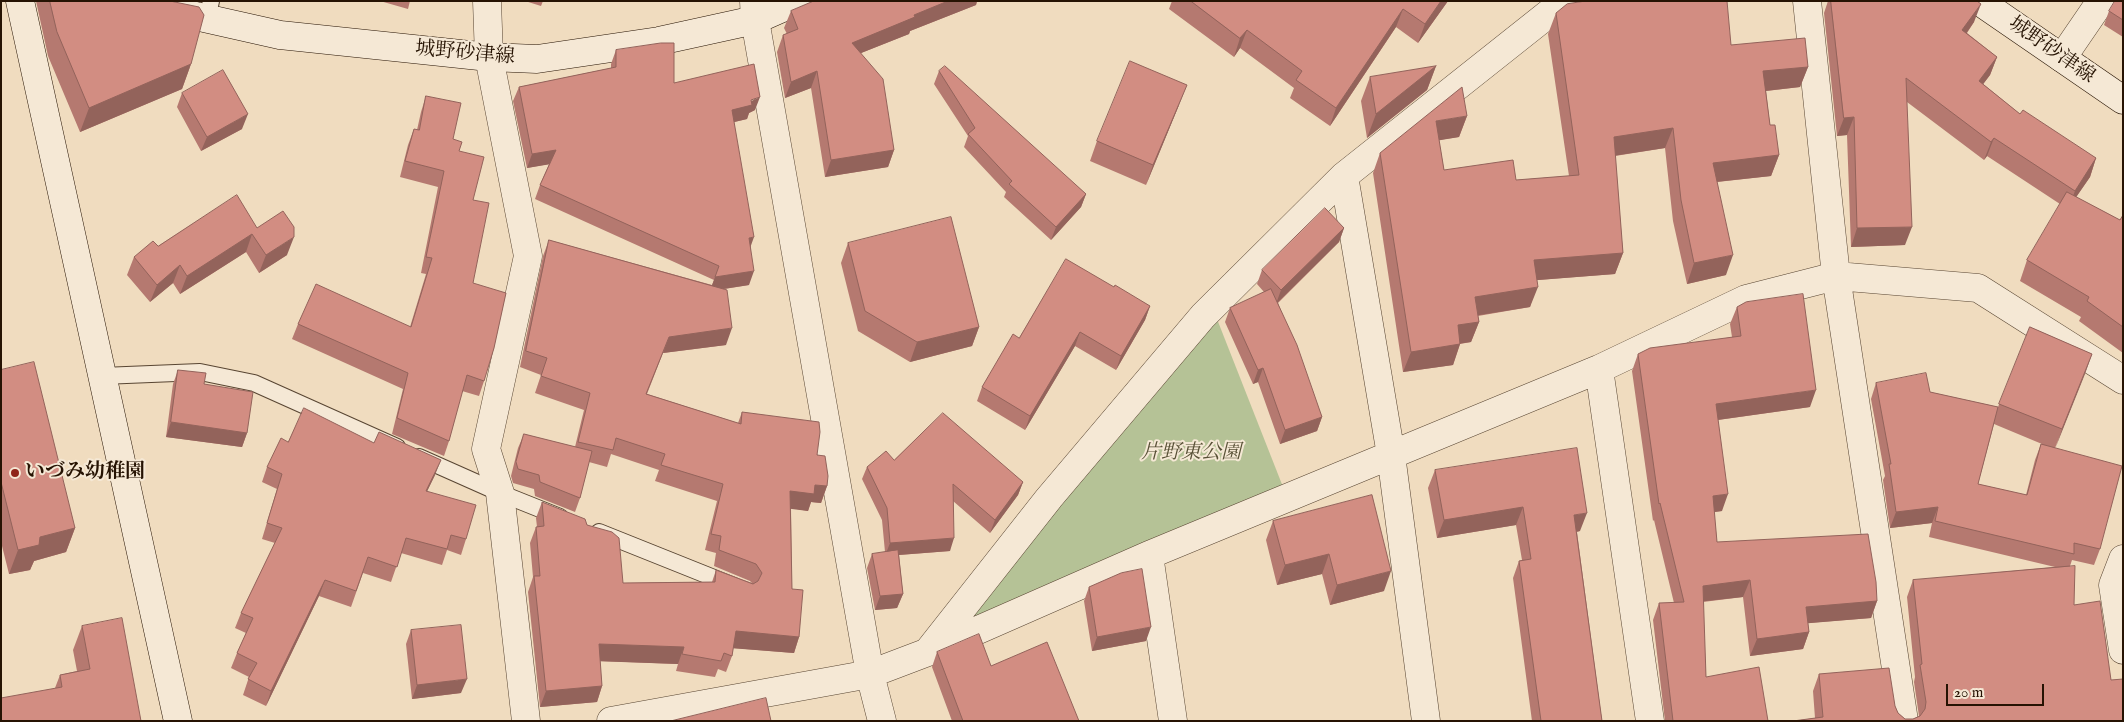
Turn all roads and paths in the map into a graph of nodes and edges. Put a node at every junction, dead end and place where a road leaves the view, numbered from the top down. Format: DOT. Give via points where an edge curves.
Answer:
graph roads {
  1 [pos="20,1"];
  2 [pos="128,1"];
  3 [pos="487,1"];
  4 [pos="798,1"];
  5 [pos="1807,1"];
  6 [pos="1979,1"];
  7 [pos="2101,1"];
  8 [pos="1552,4"];
  9 [pos="209,10"];
  10 [pos="754,11"];
  11 [pos="489,57"];
  12 [pos="2062,58"];
  13 [pos="2123,100"];
  14 [pos="1344,176"];
  15 [pos="1836,276"];
  16 [pos="1599,369"];
  17 [pos="102,376"];
  18 [pos="2123,380"];
  19 [pos="1392,454"];
  20 [pos="500,493"];
  21 [pos="1149,555"];
  22 [pos="2123,559"];
  23 [pos="746,590"];
  24 [pos="2123,650"];
  25 [pos="928,652"];
  26 [pos="870,674"];
  27 [pos="178,721"];
  28 [pos="526,721"];
  29 [pos="611,721"];
  30 [pos="882,721"];
  31 [pos="1172,721"];
  32 [pos="1426,721"];
  33 [pos="1650,721"];
  34 [pos="1904,721"];
  1 -- 17 [label="street"];
  2 -- 9 [label="street, 城野砂津線"];
  3 -- 11 [label="street"];
  4 -- 10 [label="street, 城野砂津線"];
  5 -- 15 [label="street"];
  6 -- 12 [label="street, 城野砂津線"];
  7 -- 12 [label="street"];
  8 -- 14 [label="street"];
  9 -- 11 [label="street, 城野砂津線" via="280,35"];
  10 -- 11 [label="street, 城野砂津線" via="659,42 537,59"];
  10 -- 26 [label="street"];
  11 -- 20 [label="street" via="528,256 486,449"];
  12 -- 13 [label="street, 城野砂津線"];
  14 -- 19 [label="street"];
  14 -- 25 [label="street" via="1203,316 1049,498"];
  15 -- 16 [label="street" via="1746,299"];
  15 -- 18 [label="street" via="1978,288"];
  15 -- 34 [label="street"];
  16 -- 19 [label="street"];
  16 -- 33 [label="street"];
  17 -- 20 [label="lane" via="200,372 254,383"];
  17 -- 27 [label="street"];
  19 -- 21 [label="street"];
  19 -- 32 [label="street"];
  20 -- 23 [label="lane"];
  20 -- 28 [label="street"];
  21 -- 25 [label="street"];
  21 -- 31 [label="street"];
  22 -- 24 [label="street" via="2113,585"];
  25 -- 26 [label="street"];
  26 -- 29 [label="street"];
  26 -- 30 [label="street"];
}
